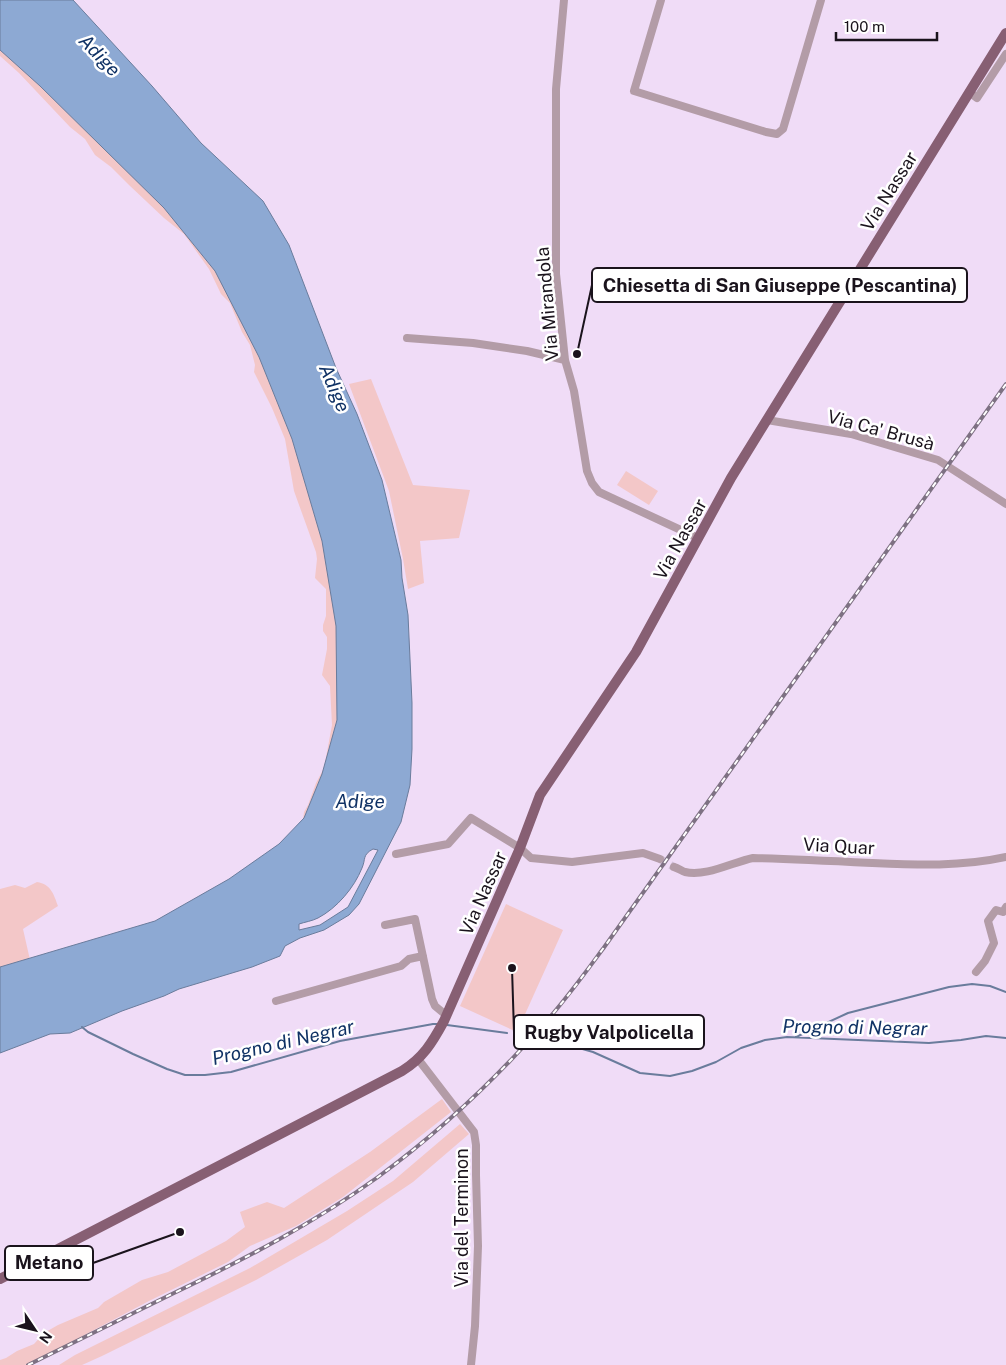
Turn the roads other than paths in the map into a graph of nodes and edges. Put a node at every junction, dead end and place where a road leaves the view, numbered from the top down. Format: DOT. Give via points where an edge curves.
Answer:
graph roads {
  1 [pos="564,0"];
  2 [pos="661,0"];
  3 [pos="821,0"];
  4 [pos="1006,34"];
  5 [pos="1006,54"];
  6 [pos="969,92"];
  7 [pos="407,338"];
  8 [pos="565,360"];
  9 [pos="767,420"];
  10 [pos="1006,504"];
  11 [pos="698,538"];
  12 [pos="520,848"];
  13 [pos="396,854"];
  14 [pos="1006,857"];
  15 [pos="660,858"];
  16 [pos="674,867"];
  17 [pos="1006,907"];
  18 [pos="385,925"];
  19 [pos="423,956"];
  20 [pos="976,972"];
  21 [pos="276,1001"];
  22 [pos="445,1018"];
  23 [pos="418,1059"];
  24 [pos="0,1279"];
  25 [pos="471,1365"];
  1 -- 8 [label="street, Via Mirandola" via="556,89 556,274"];
  2 -- 3 [label="street" via="634,91 777,134 783,129"];
  4 -- 6 [label="main road, Via Nassar"];
  5 -- 6 [label="street" via="977,98"];
  6 -- 9 [label="main road, Via Nassar"];
  7 -- 8 [label="street" via="473,343"];
  8 -- 11 [label="street, Via Mirandola" via="592,483 599,492"];
  9 -- 10 [label="street, Via Ca' Brusà" via="851,434 938,460"];
  9 -- 11 [label="main road, Via Nassar"];
  11 -- 12 [label="main road, Via Nassar" via="636,652 540,795"];
  12 -- 13 [label="street" via="471,818 448,844"];
  12 -- 15 [label="street" via="531,858 572,862 643,853"];
  12 -- 22 [label="main road, Via Nassar"];
  14 -- 16 [label="street, Via Quar" via="985,862 929,865 753,858 697,873"];
  17 -- 20 [label="street" via="1003,912 996,910 988,921 994,943"];
  18 -- 19 [label="street" via="415,919"];
  19 -- 21 [label="street" via="409,959 402,966"];
  19 -- 22 [label="street" via="432,999"];
  22 -- 23 [label="main road, Via Nassar"];
  23 -- 24 [label="main road, Via Nassar" via="402,1071"];
  23 -- 25 [label="street, Via del Terminon" via="474,1132 478,1246"];
}
